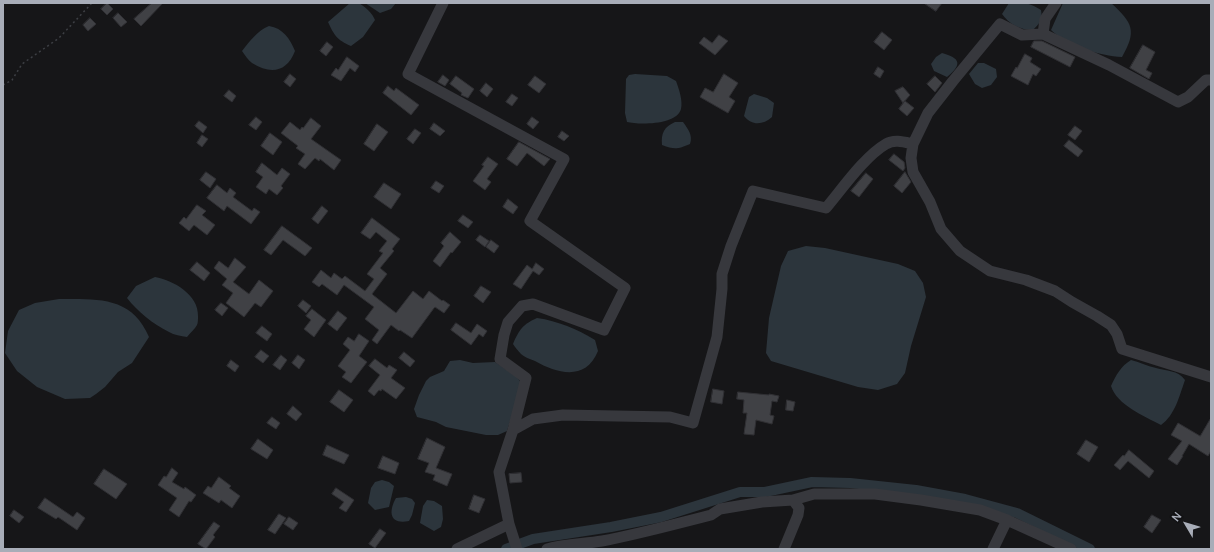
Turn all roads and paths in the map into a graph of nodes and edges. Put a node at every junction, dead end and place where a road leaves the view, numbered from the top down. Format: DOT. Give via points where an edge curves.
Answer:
graph roads {
  1 [pos="92,3"];
  2 [pos="443,3"];
  3 [pos="1056,3"];
  4 [pos="1043,34"];
  5 [pos="1211,80"];
  6 [pos="3,86"];
  7 [pos="913,144"];
  8 [pos="1211,377"];
  9 [pos="513,430"];
  10 [pos="793,500"];
  11 [pos="1006,520"];
  12 [pos="508,524"];
  13 [pos="457,549"];
  14 [pos="517,549"];
  15 [pos="547,549"];
  16 [pos="784,549"];
  17 [pos="993,549"];
  18 [pos="1071,549"];
  1 -- 6 [label="path" via="59,38 22,64 12,80"];
  2 -- 9 [label="street" via="408,74 564,159 530,221 625,288 604,330 533,304 522,306 508,322 500,359 526,378"];
  3 -- 4 [label="street" via="1045,19"];
  4 -- 5 [label="street" via="1109,65 1178,102 1188,97 1206,80"];
  4 -- 7 [label="street" via="1022,35 1000,24 928,113"];
  7 -- 8 [label="street" via="913,172 930,202 941,230 960,251 990,271 1055,291 1097,316 1111,325 1122,349"];
  7 -- 9 [label="street" via="900,141 886,143 866,161 826,208 753,191 722,274 717,337 693,423 670,417 563,415 533,419"];
  9 -- 12 [label="street" via="499,472"];
  10 -- 11 [label="street" via="814,494 875,494 980,510"];
  10 -- 15 [label="street" via="720,509 711,515 642,533"];
  10 -- 16 [label="street" via="798,508 798,515"];
  11 -- 17 [label="street"];
  11 -- 18 [label="street"];
  12 -- 13 [label="street"];
  12 -- 14 [label="street"];
}
